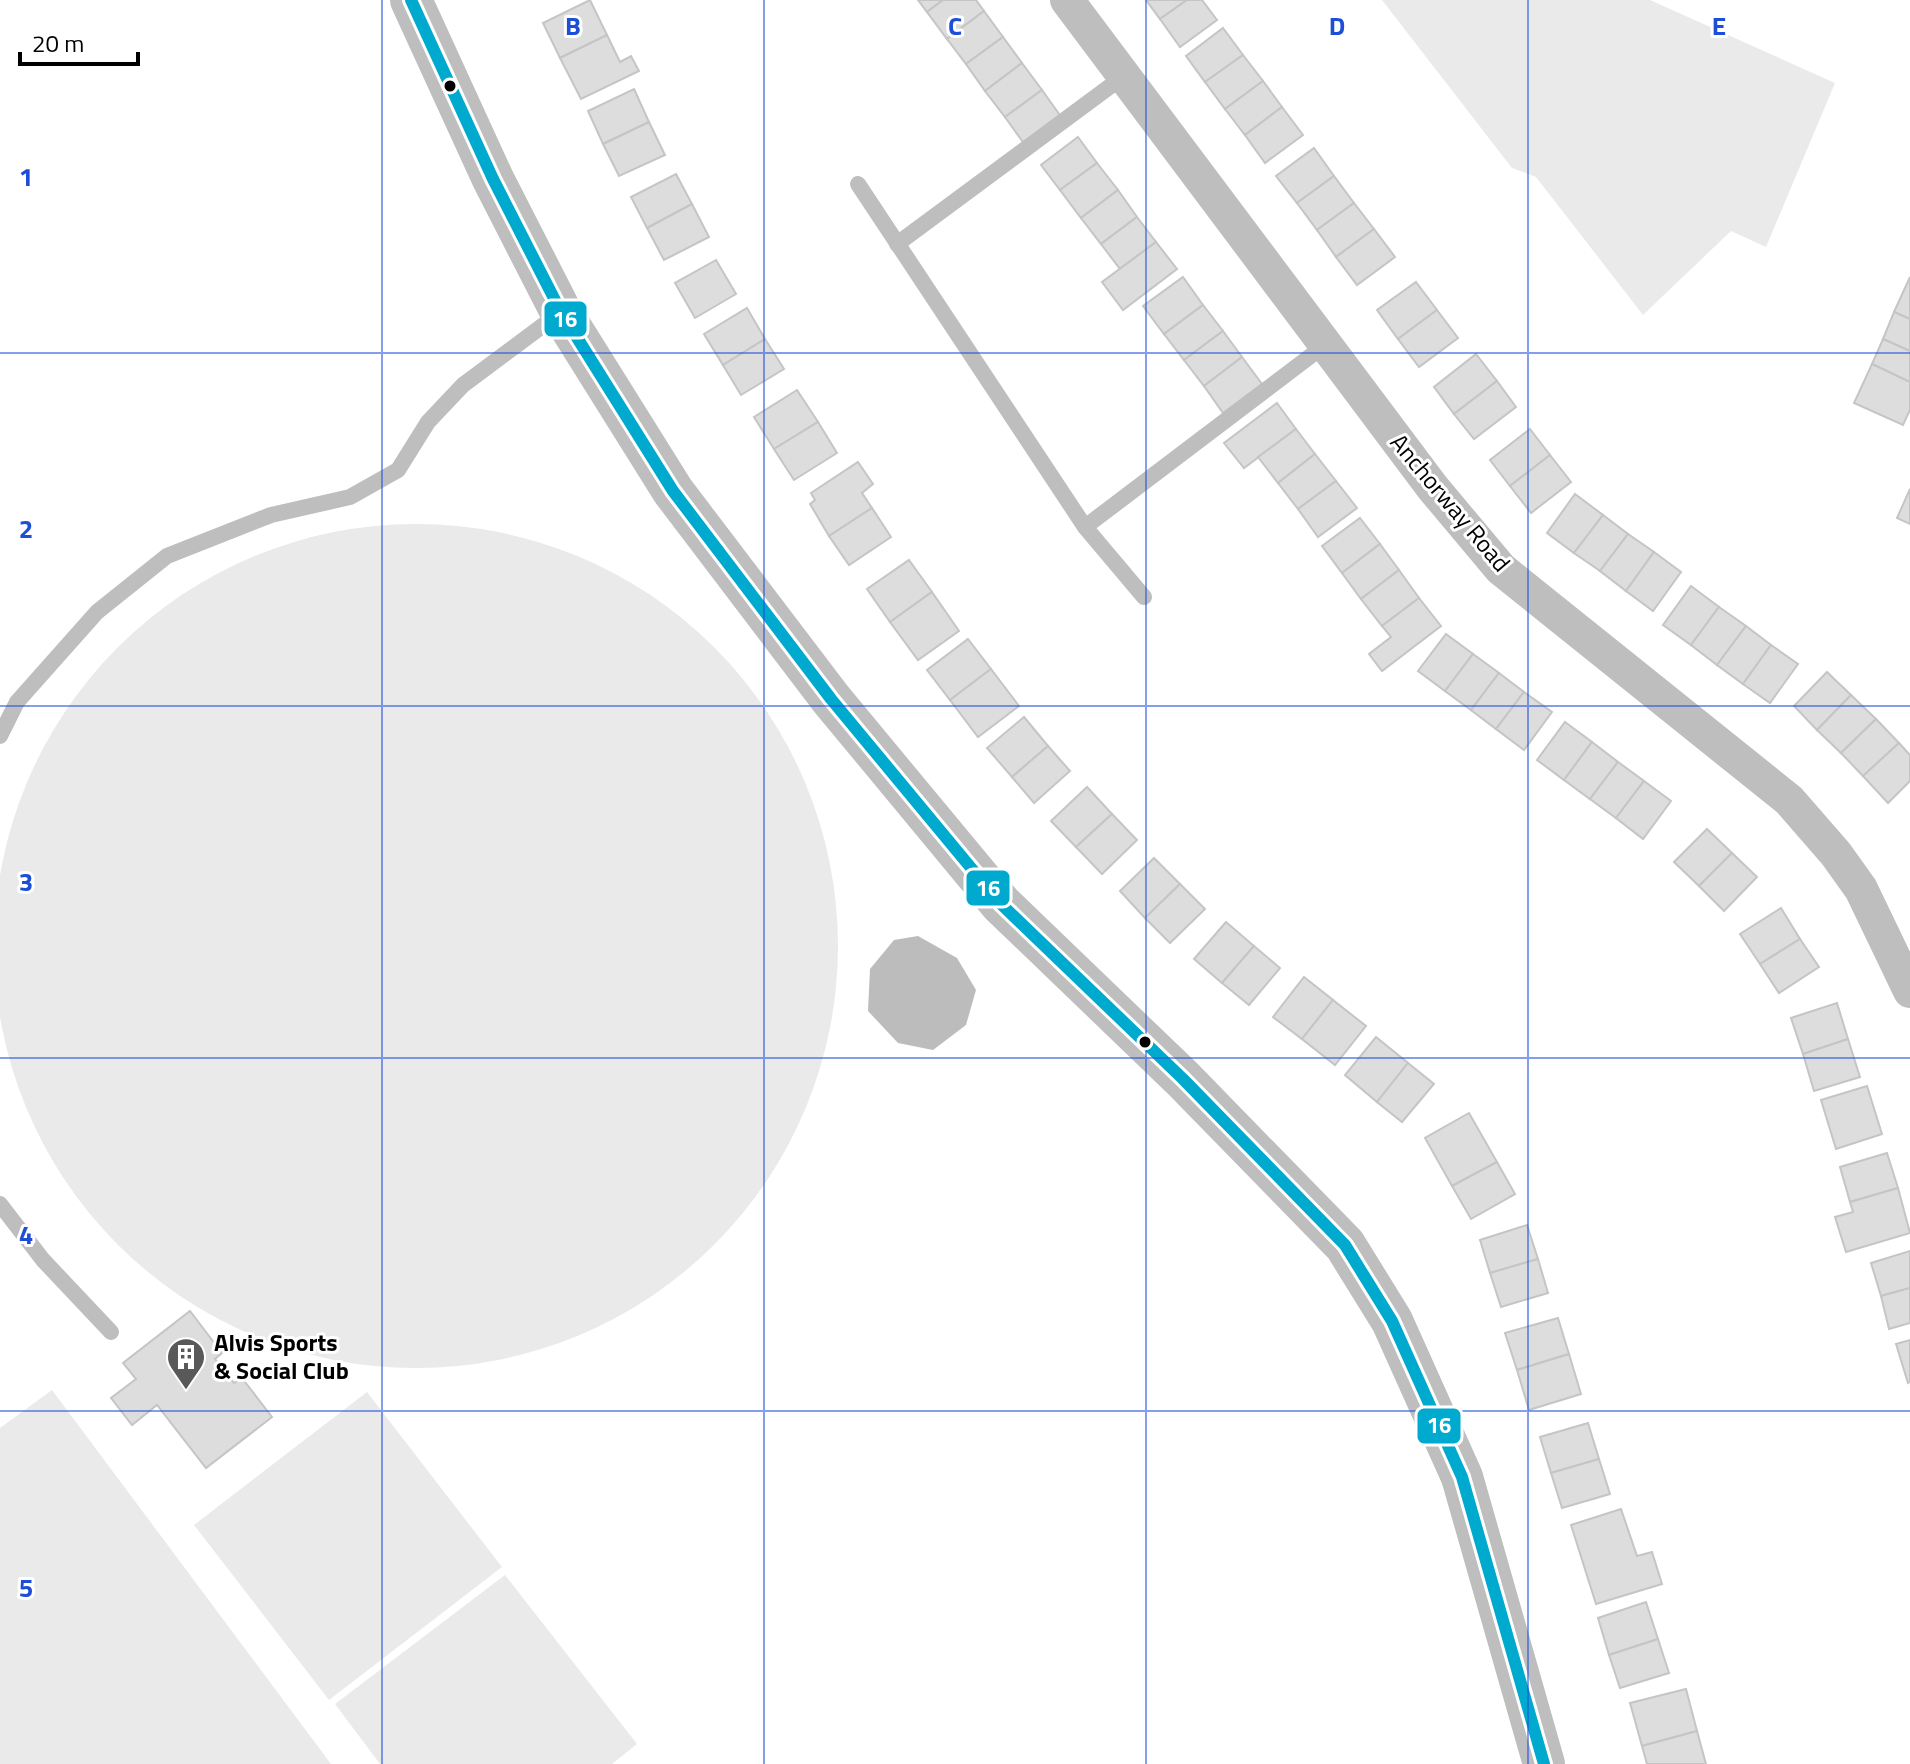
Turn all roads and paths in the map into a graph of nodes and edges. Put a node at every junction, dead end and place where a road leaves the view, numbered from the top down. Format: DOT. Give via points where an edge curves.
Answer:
graph roads {
  1 [pos="411,0"];
  2 [pos="1067,0"];
  3 [pos="1124,76"];
  4 [pos="858,184"];
  5 [pos="897,244"];
  6 [pos="561,312"];
  7 [pos="1325,345"];
  8 [pos="1085,527"];
  9 [pos="1144,597"];
  10 [pos="0,736"];
  11 [pos="1910,991"];
  12 [pos="0,1204"];
  13 [pos="111,1332"];
  14 [pos="1544,1764"];
  1 -- 6 [label="street"];
  2 -- 3 [label="street, Anchorway Road"];
  3 -- 5 [label="lane"];
  3 -- 7 [label="street, Anchorway Road"];
  4 -- 5 [label="lane"];
  5 -- 8 [label="lane"];
  6 -- 10 [label="lane" via="463,385 428,422 398,470 350,497 271,515 167,556 97,612 17,702"];
  6 -- 14 [label="street" via="673,491 831,699 1001,904 1345,1245 1392,1321 1462,1477"];
  7 -- 8 [label="lane"];
  7 -- 11 [label="street, Anchorway Road" via="1501,569 1761,775 1814,828 1861,889"];
  8 -- 9 [label="lane"];
  12 -- 13 [label="lane" via="43,1260"];
}
